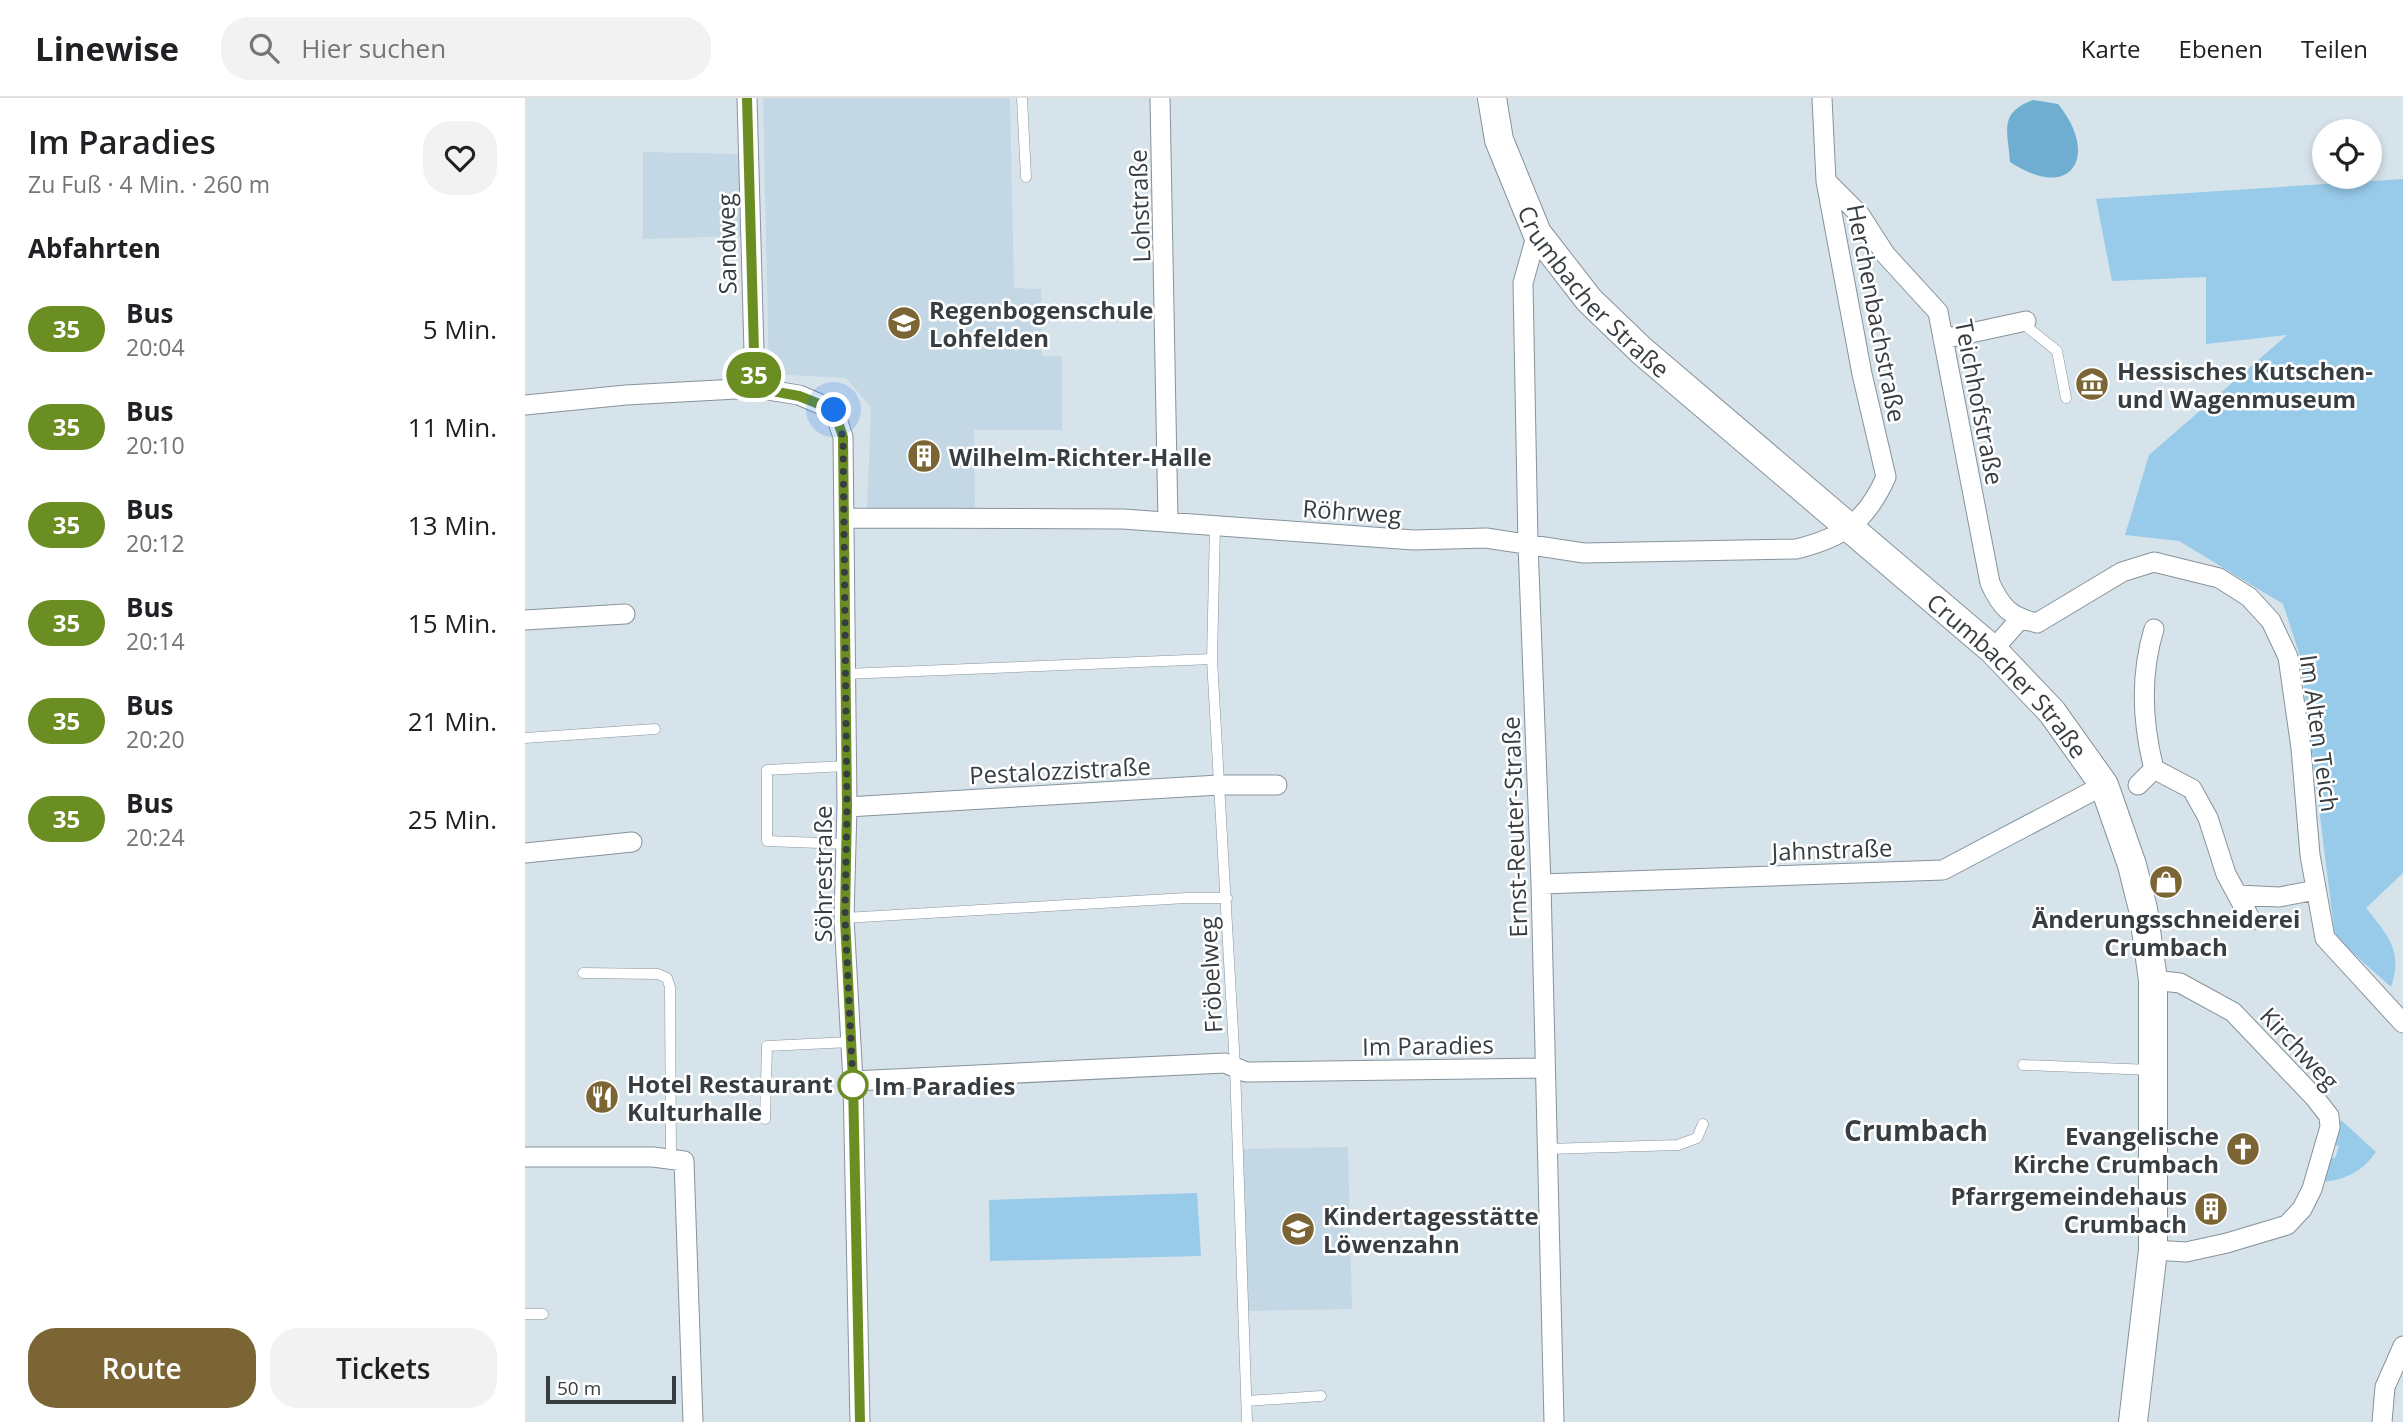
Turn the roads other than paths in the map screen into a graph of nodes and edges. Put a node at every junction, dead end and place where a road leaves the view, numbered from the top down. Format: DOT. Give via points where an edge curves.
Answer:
graph roads {
  1 [pos="747,98"];
  2 [pos="1022,98"];
  3 [pos="1160,98"];
  4 [pos="1492,98"];
  5 [pos="1822,98"];
  6 [pos="1026,177"];
  7 [pos="1826,180"];
  8 [pos="1537,233"];
  9 [pos="2023,322"];
  10 [pos="1943,339"];
  11 [pos="755,388"];
  12 [pos="2066,398"];
  13 [pos="525,405"];
  14 [pos="844,518"];
  15 [pos="1168,522"];
  16 [pos="1215,527"];
  17 [pos="1851,527"];
  18 [pos="1528,544"];
  19 [pos="625,614"];
  20 [pos="2020,619"];
  21 [pos="525,620"];
  22 [pos="2154,629"];
  23 [pos="1993,650"];
  24 [pos="1212,659"];
  25 [pos="844,674"];
  26 [pos="655,729"];
  27 [pos="525,738"];
  28 [pos="846,766"];
  29 [pos="2154,769"];
  30 [pos="1219,785"];
  31 [pos="1277,785"];
  32 [pos="2104,785"];
  33 [pos="2138,785"];
  34 [pos="847,807"];
  35 [pos="632,842"];
  36 [pos="846,844"];
  37 [pos="525,853"];
  38 [pos="1542,884"];
  39 [pos="2316,890"];
  40 [pos="2238,895"];
  41 [pos="1227,898"];
  42 [pos="845,918"];
  43 [pos="2251,920"];
  44 [pos="583,973"];
  45 [pos="2153,981"];
  46 [pos="2403,1023"];
  47 [pos="851,1042"];
  48 [pos="2023,1065"];
  49 [pos="1235,1067"];
  50 [pos="1545,1068"];
  51 [pos="2155,1070"];
  52 [pos="853,1081"];
  53 [pos="765,1119"];
  54 [pos="1703,1124"];
  55 [pos="1547,1149"];
  56 [pos="525,1157"];
  57 [pos="671,1159"];
  58 [pos="2153,1250"];
  59 [pos="525,1314"];
  60 [pos="543,1314"];
  61 [pos="2403,1346"];
  62 [pos="1321,1396"];
  63 [pos="1247,1401"];
  64 [pos="693,1422"];
  65 [pos="860,1422"];
  66 [pos="1247,1422"];
  67 [pos="1554,1422"];
  68 [pos="2133,1422"];
  69 [pos="2382,1422"];
  1 -- 11 [label="street, Sandweg"];
  2 -- 6 [label="lane"];
  3 -- 15 [label="street, Lohstraße"];
  4 -- 8 [label="main road, Crumbacher Straße" via="1499,140"];
  5 -- 7 [label="street, Herchenbachstraße"];
  7 -- 10 [label="street, Teichhofstraße" via="1938,312"];
  7 -- 17 [label="street, Herchenbachstraße" via="1886,477"];
  8 -- 17 [label="main road, Crumbacher Straße" via="1589,300 1642,351"];
  8 -- 18 [label="street, Ernst-Reuter-Straße" via="1523,283"];
  9 -- 10 [label="street"];
  9 -- 12 [label="lane" via="2057,351"];
  10 -- 20 [label="street, Teichhofstraße" via="1990,583 2002,608"];
  11 -- 13 [label="street"];
  11 -- 14 [label="street, Söhrestraße" via="799,396 834,410 843,437"];
  14 -- 15 [label="street, Röhrweg"];
  14 -- 25 [label="street, Söhrestraße"];
  15 -- 16 [label="street, Röhrweg"];
  16 -- 18 [label="street, Röhrweg" via="1414,540 1486,538"];
  16 -- 24 [label="lane, Fröbelweg"];
  17 -- 18 [label="street, Röhrweg" via="1828,541 1796,549 1584,553"];
  17 -- 23 [label="main road, Crumbacher Straße"];
  18 -- 38 [label="street, Ernst-Reuter-Straße"];
  19 -- 21 [label="street"];
  20 -- 23 [label="street"];
  20 -- 39 [label="street, Im Alten Teich" via="2038,623 2122,572 2154,562 2220,578 2249,597 2271,621 2288,657"];
  22 -- 29 [label="street" via="2144,670 2146,726"];
  23 -- 32 [label="main road, Crumbacher Straße" via="2052,712"];
  24 -- 25 [label="lane"];
  24 -- 30 [label="lane, Fröbelweg"];
  25 -- 28 [label="street, Söhrestraße"];
  26 -- 27 [label="lane"];
  28 -- 34 [label="street, Söhrestraße"];
  28 -- 36 [label="lane" via="767,770 767,841"];
  29 -- 33 [label="street"];
  29 -- 40 [label="street" via="2192,789"];
  30 -- 31 [label="street, Pestalozzistraße"];
  30 -- 34 [label="street, Pestalozzistraße"];
  30 -- 41 [label="lane, Fröbelweg"];
  32 -- 38 [label="street, Jahnstraße" via="1943,870"];
  32 -- 45 [label="main road, Crumbacher Straße" via="2138,887"];
  34 -- 36 [label="street, Söhrestraße"];
  35 -- 37 [label="street"];
  36 -- 42 [label="street, Söhrestraße"];
  38 -- 50 [label="street, Ernst-Reuter-Straße"];
  39 -- 40 [label="street" via="2279,897"];
  39 -- 46 [label="street, Im Alten Teich" via="2325,938"];
  40 -- 43 [label="street"];
  41 -- 42 [label="lane"];
  41 -- 49 [label="lane, Fröbelweg"];
  42 -- 47 [label="street, Söhrestraße"];
  44 -- 57 [label="lane" via="667,978"];
  45 -- 51 [label="main road, Crumbacher Straße"];
  45 -- 58 [label="street, Kirchweg" via="2180,983 2233,1012 2329,1116 2330,1127 2312,1189 2287,1225 2186,1252"];
  47 -- 52 [label="street, Söhrestraße"];
  47 -- 53 [label="lane" via="767,1046"];
  48 -- 51 [label="lane"];
  49 -- 50 [label="street, Im Paradies" via="1246,1072"];
  49 -- 52 [label="street, Im Paradies" via="1225,1063"];
  49 -- 63 [label="lane, Fröbelweg"];
  50 -- 55 [label="street, Ernst-Reuter-Straße"];
  51 -- 58 [label="main road, Crumbacher Straße"];
  52 -- 65 [label="street, Söhrestraße"];
  54 -- 55 [label="lane" via="1697,1138 1678,1145"];
  55 -- 67 [label="street, Ernst-Reuter-Straße"];
  56 -- 57 [label="street"];
  57 -- 64 [label="street" via="684,1161"];
  58 -- 68 [label="main road, Crumbacher Straße"];
  59 -- 60 [label="lane"];
  61 -- 69 [label="street" via="2385,1387"];
  62 -- 63 [label="lane"];
  63 -- 66 [label="lane, Fröbelweg"];
}
